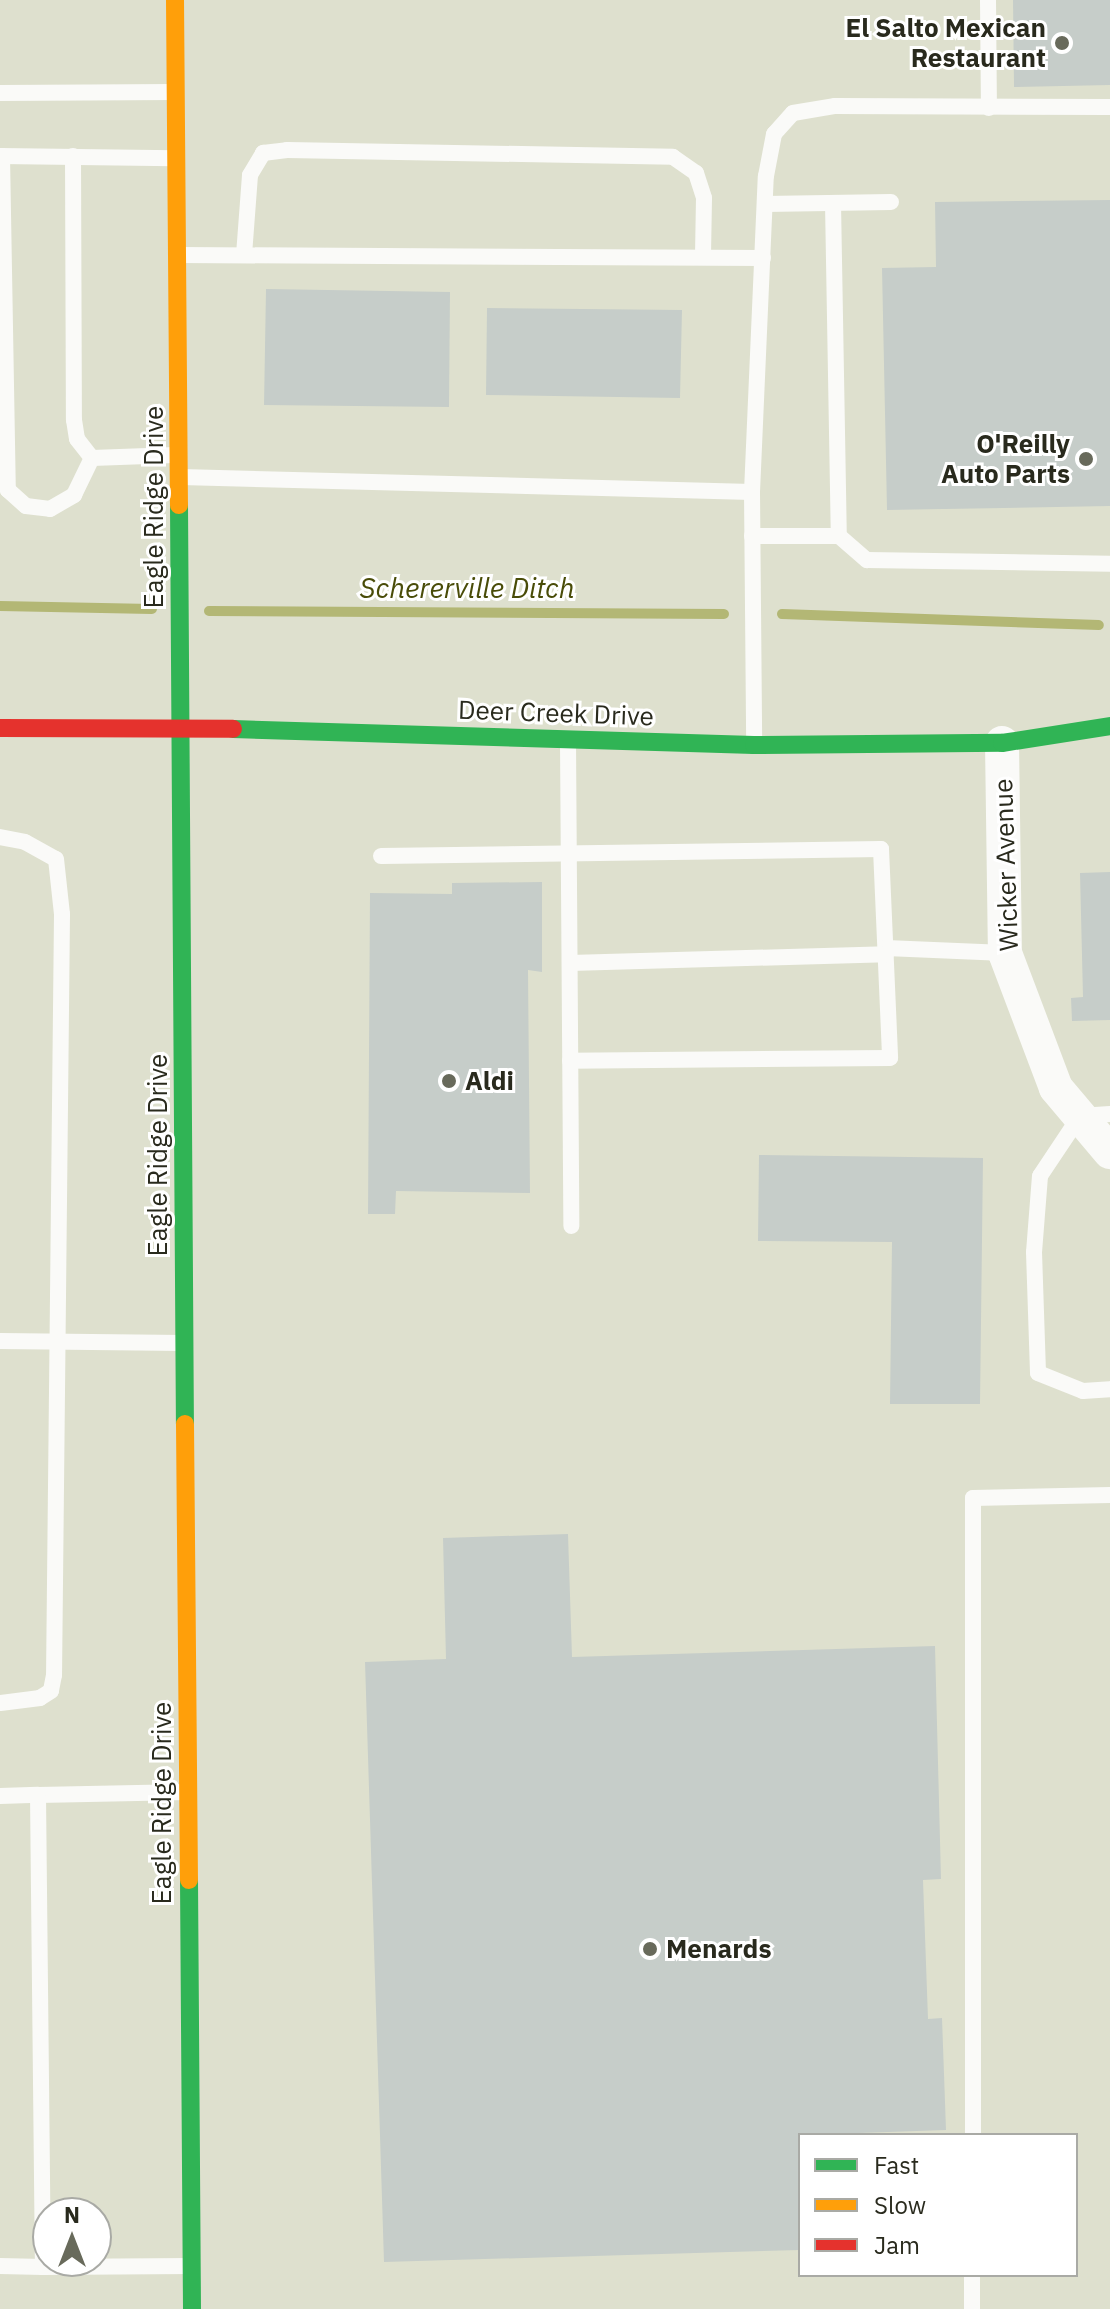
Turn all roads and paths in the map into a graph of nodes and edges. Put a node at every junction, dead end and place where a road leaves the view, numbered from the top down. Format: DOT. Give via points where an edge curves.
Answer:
graph roads {
  1 [pos="175,0"];
  2 [pos="988,0"];
  3 [pos="176,92"];
  4 [pos="0,93"];
  5 [pos="1110,107"];
  6 [pos="989,108"];
  7 [pos="1,156"];
  8 [pos="73,156"];
  9 [pos="177,158"];
  10 [pos="891,202"];
  11 [pos="833,203"];
  12 [pos="765,204"];
  13 [pos="178,255"];
  14 [pos="244,255"];
  15 [pos="703,256"];
  16 [pos="763,258"];
  17 [pos="181,454"];
  18 [pos="92,458"];
  19 [pos="181,477"];
  20 [pos="752,492"];
  21 [pos="752,536"];
  22 [pos="839,536"];
  23 [pos="1110,564"];
  24 [pos="1110,726"];
  25 [pos="0,728"];
  26 [pos="181,729"];
  27 [pos="568,740"];
  28 [pos="1002,743"];
  29 [pos="754,745"];
  30 [pos="0,837"];
  31 [pos="569,853"];
  32 [pos="381,856"];
  33 [pos="886,951"];
  34 [pos="1005,953"];
  35 [pos="570,963"];
  36 [pos="570,1061"];
  37 [pos="1095,1115"];
  38 [pos="1110,1152"];
  39 [pos="571,1226"];
  40 [pos="0,1341"];
  41 [pos="61,1342"];
  42 [pos="185,1343"];
  43 [pos="1110,1389"];
  44 [pos="1110,1495"];
  45 [pos="0,1703"];
  46 [pos="188,1792"];
  47 [pos="38,1795"];
  48 [pos="0,1796"];
  49 [pos="973,2133"];
  50 [pos="42,2197"];
  51 [pos="0,2266"];
  52 [pos="192,2266"];
  53 [pos="32,2267"];
  54 [pos="112,2267"];
  55 [pos="972,2277"];
  56 [pos="192,2309"];
  57 [pos="972,2309"];
  1 -- 3 [label="street, Eagle Ridge Drive"];
  2 -- 6 [label="lane"];
  3 -- 4 [label="lane"];
  3 -- 9 [label="street, Eagle Ridge Drive"];
  5 -- 6 [label="lane"];
  6 -- 12 [label="lane" via="835,106 793,113 774,134"];
  7 -- 8 [label="lane"];
  7 -- 18 [label="lane" via="8,490 26,506 50,509 74,495"];
  8 -- 9 [label="lane"];
  8 -- 18 [label="lane" via="74,420 77,439"];
  9 -- 13 [label="street, Eagle Ridge Drive"];
  10 -- 11 [label="lane"];
  11 -- 12 [label="lane"];
  11 -- 22 [label="lane"];
  12 -- 16 [label="lane"];
  13 -- 14 [label="lane"];
  13 -- 17 [label="street, Eagle Ridge Drive"];
  14 -- 15 [label="lane"];
  14 -- 15 [label="lane" via="250,175 263,153 287,150 673,157 696,173 704,198"];
  15 -- 16 [label="lane"];
  16 -- 20 [label="lane"];
  17 -- 18 [label="lane"];
  17 -- 19 [label="street, Eagle Ridge Drive"];
  19 -- 20 [label="lane"];
  19 -- 26 [label="street, Eagle Ridge Drive"];
  20 -- 21 [label="lane"];
  21 -- 22 [label="lane"];
  21 -- 29 [label="lane"];
  22 -- 23 [label="lane" via="867,560"];
  24 -- 28 [label="street, Deer Creek Drive"];
  25 -- 26 [label="street, Deer Creek Drive"];
  26 -- 27 [label="street, Deer Creek Drive"];
  26 -- 42 [label="street, Eagle Ridge Drive"];
  27 -- 29 [label="street, Deer Creek Drive"];
  27 -- 31 [label="lane"];
  28 -- 29 [label="street, Deer Creek Drive"];
  28 -- 34 [label="street, Wicker Avenue"];
  30 -- 41 [label="lane" via="25,842 56,859 61,884"];
  31 -- 32 [label="lane"];
  31 -- 33 [label="lane" via="881,849"];
  31 -- 35 [label="lane"];
  33 -- 34 [label="lane"];
  33 -- 35 [label="lane"];
  33 -- 36 [label="lane" via="890,1058"];
  34 -- 37 [label="street, Wicker Avenue" via="1056,1088"];
  35 -- 36 [label="lane"];
  36 -- 39 [label="lane"];
  37 -- 38 [label="street, Wicker Avenue"];
  37 -- 43 [label="lane" via="1040,1176 1034,1252 1038,1373 1083,1391"];
  40 -- 41 [label="lane"];
  41 -- 42 [label="lane"];
  41 -- 45 [label="lane" via="54,1675 51,1691 40,1698"];
  42 -- 46 [label="street, Eagle Ridge Drive"];
  44 -- 49 [label="lane" via="973,1498"];
  46 -- 47 [label="lane"];
  46 -- 52 [label="street, Eagle Ridge Drive"];
  47 -- 48 [label="lane"];
  47 -- 50 [label="lane"];
  51 -- 53 [label="lane"];
  52 -- 54 [label="lane"];
  52 -- 56 [label="street, Eagle Ridge Drive"];
  55 -- 57 [label="lane"];
}
